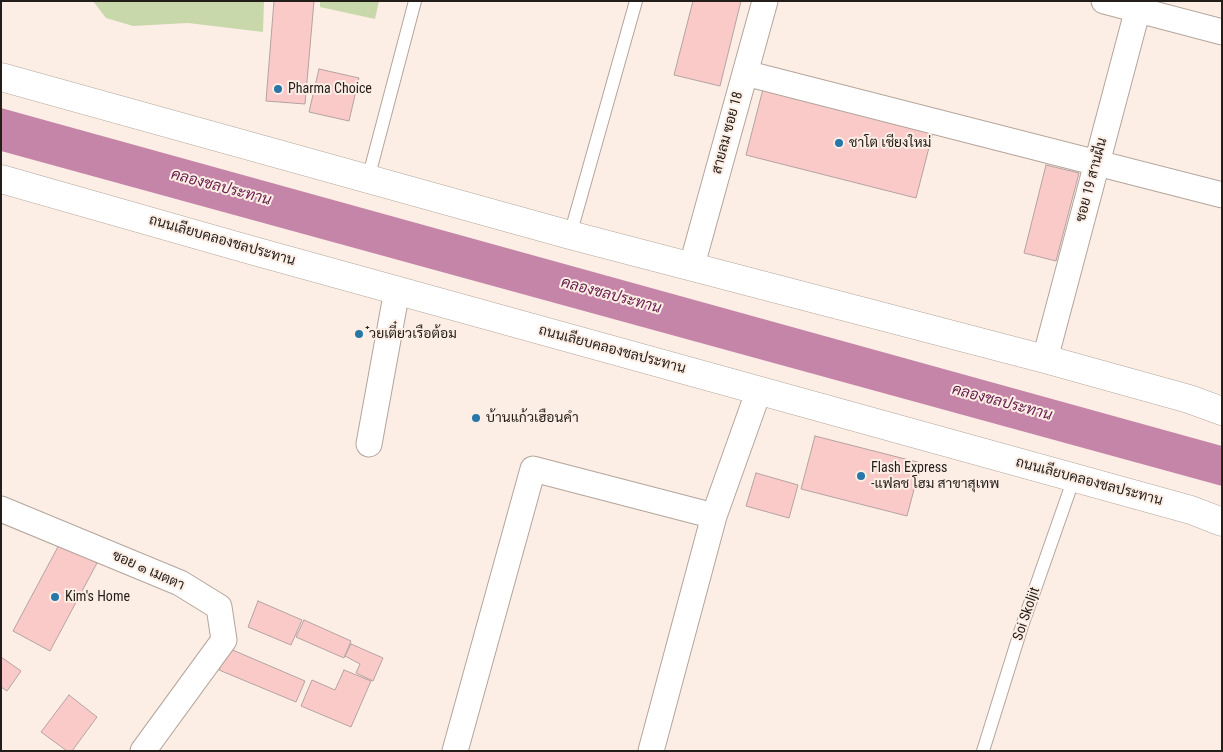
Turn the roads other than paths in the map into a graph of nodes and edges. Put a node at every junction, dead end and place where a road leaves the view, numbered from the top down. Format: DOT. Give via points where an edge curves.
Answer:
graph roads {
  1 [pos="415,1"];
  2 [pos="636,1"];
  3 [pos="765,1"];
  4 [pos="1104,1"];
  5 [pos="1139,6"];
  6 [pos="1222,32"];
  7 [pos="745,73"];
  8 [pos="1,77"];
  9 [pos="1096,162"];
  10 [pos="1,179"];
  11 [pos="368,179"];
  12 [pos="1222,195"];
  13 [pos="570,235"];
  14 [pos="692,265"];
  15 [pos="397,290"];
  16 [pos="1045,359"];
  17 [pos="759,390"];
  18 [pos="1222,411"];
  19 [pos="370,444"];
  20 [pos="1074,478"];
  21 [pos="1,509"];
  22 [pos="714,516"];
  23 [pos="1222,522"];
  24 [pos="143,751"];
  25 [pos="455,751"];
  26 [pos="651,751"];
  27 [pos="983,751"];
  1 -- 11 [label="lane"];
  2 -- 13 [label="lane"];
  3 -- 7 [label="street, สายลม ซอย 18"];
  4 -- 5 [label="street"];
  5 -- 6 [label="street"];
  5 -- 9 [label="street, ซอย 19 สานฝัน"];
  7 -- 9 [label="street"];
  7 -- 14 [label="street, สายลม ซอย 18"];
  8 -- 11 [label="main road"];
  9 -- 12 [label="street"];
  9 -- 16 [label="street, ซอย 19 สานฝัน"];
  10 -- 15 [label="main road, ถนนเลียบคลองชลประทาน"];
  11 -- 13 [label="main road"];
  13 -- 14 [label="main road"];
  14 -- 16 [label="main road"];
  15 -- 17 [label="main road, ถนนเลียบคลองชลประทาน"];
  15 -- 19 [label="street"];
  16 -- 18 [label="main road"];
  17 -- 20 [label="main road, ถนนเลียบคลองชลประทาน"];
  17 -- 22 [label="street"];
  20 -- 23 [label="main road, ถนนเลียบคลองชลประทาน" via="1192,510"];
  20 -- 27 [label="lane, Soi Skoljit" via="1022,626"];
  21 -- 24 [label="street, ซอย ๑ เมตตา" via="180,583 219,607 224,640"];
  22 -- 25 [label="street" via="533,469"];
  22 -- 26 [label="street"];
}
